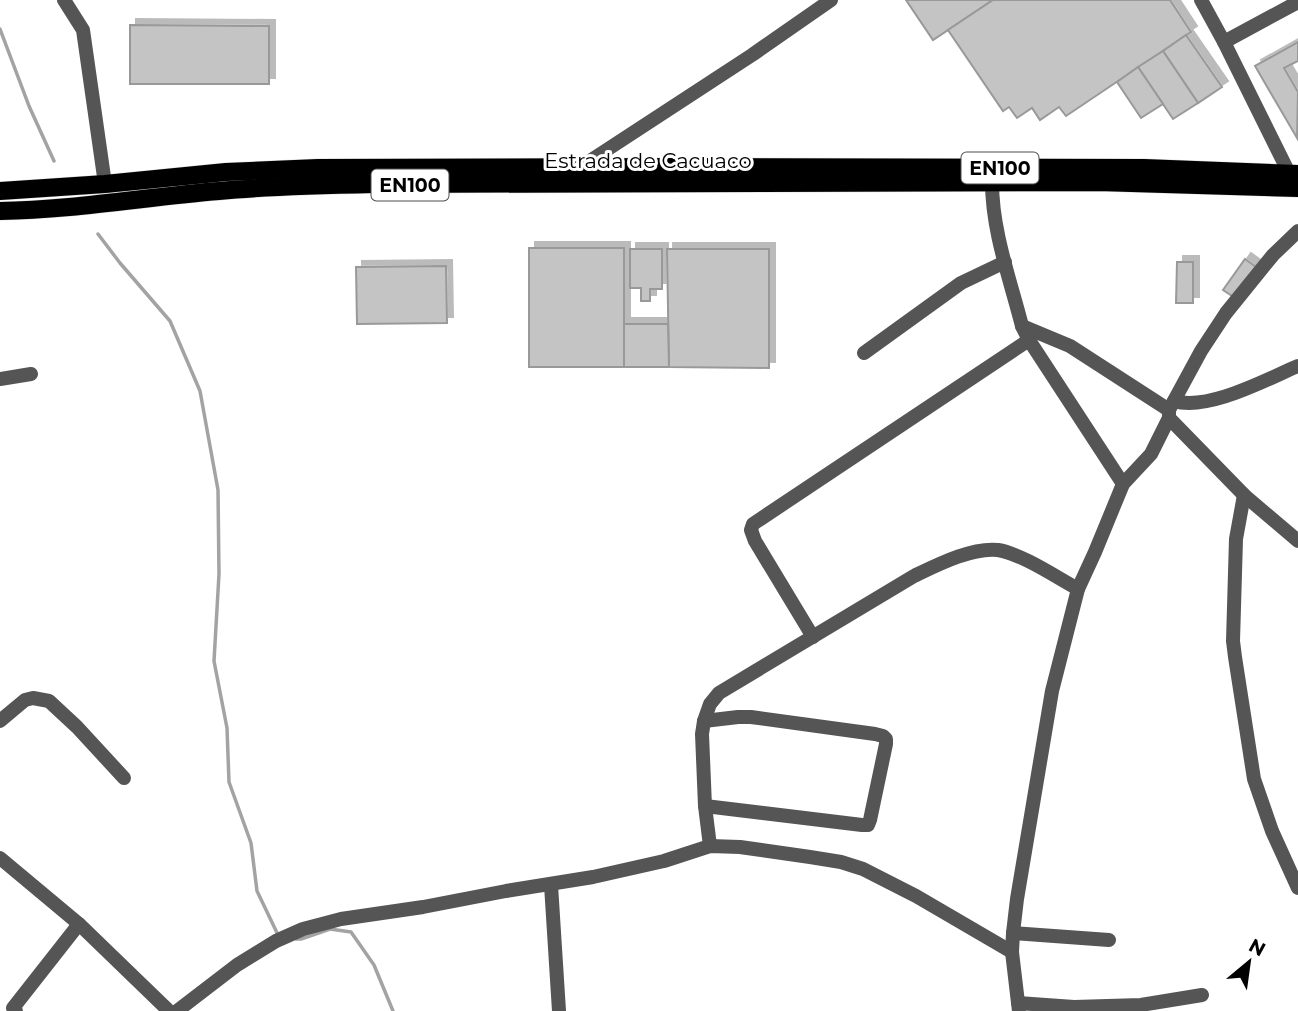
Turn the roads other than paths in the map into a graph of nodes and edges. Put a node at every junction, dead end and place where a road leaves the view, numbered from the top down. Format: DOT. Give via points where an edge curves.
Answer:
graph roads {
  1 [pos="64,0"];
  2 [pos="831,0"];
  3 [pos="1201,0"];
  4 [pos="1298,2"];
  5 [pos="1224,42"];
  6 [pos="579,168"];
  7 [pos="1295,178"];
  8 [pos="992,182"];
  9 [pos="105,184"];
  10 [pos="0,191"];
  11 [pos="0,211"];
  12 [pos="1298,231"];
  13 [pos="1005,262"];
  14 [pos="1022,326"];
  15 [pos="1029,340"];
  16 [pos="864,353"];
  17 [pos="1298,366"];
  18 [pos="32,374"];
  19 [pos="0,379"];
  20 [pos="1171,410"];
  21 [pos="1123,484"];
  22 [pos="1244,495"];
  23 [pos="1298,541"];
  24 [pos="1078,589"];
  25 [pos="813,637"];
  26 [pos="0,721"];
  27 [pos="704,721"];
  28 [pos="124,778"];
  29 [pos="705,806"];
  30 [pos="710,846"];
  31 [pos="0,858"];
  32 [pos="551,885"];
  33 [pos="1298,888"];
  34 [pos="79,924"];
  35 [pos="1013,933"];
  36 [pos="1108,940"];
  37 [pos="1012,952"];
  38 [pos="1202,995"];
  39 [pos="0,999"];
  40 [pos="1018,1007"];
  41 [pos="15,1009"];
  42 [pos="169,1011"];
  43 [pos="177,1011"];
  44 [pos="559,1011"];
  1 -- 9 [label="street" via="86,42"];
  2 -- 6 [label="street"];
  3 -- 5 [label="street"];
  4 -- 5 [label="street"];
  5 -- 7 [label="street"];
  6 -- 7 [label="main road, Estrada de Cacuaco / EN100" via="1143,168"];
  6 -- 9 [label="main road, Estrada de Cacuaco / EN100" via="318,168"];
  7 -- 8 [label="main road, Estrada de Cacuaco / EN100"];
  8 -- 11 [label="main road, Estrada de Cacuaco / EN100" via="297,186"];
  8 -- 13 [label="street" via="992,204"];
  9 -- 10 [label="main road, Estrada de Cacuaco / EN100"];
  12 -- 20 [label="street" via="1226,313"];
  13 -- 14 [label="street"];
  13 -- 16 [label="street" via="961,283"];
  14 -- 15 [label="street"];
  14 -- 20 [label="street" via="1070,346"];
  15 -- 21 [label="street"];
  15 -- 25 [label="street" via="754,524 755,541"];
  17 -- 20 [label="street" via="1239,391 1196,404 1181,403"];
  18 -- 19 [label="street"];
  20 -- 21 [label="street" via="1151,454"];
  20 -- 22 [label="street"];
  21 -- 24 [label="street"];
  22 -- 23 [label="street"];
  22 -- 33 [label="street" via="1236,539 1235,657 1254,779"];
  24 -- 25 [label="street" via="1012,555 980,551 914,576"];
  24 -- 35 [label="street" via="1049,704"];
  25 -- 27 [label="street" via="719,693"];
  26 -- 28 [label="street" via="25,700 49,701"];
  27 -- 29 [label="street"];
  27 -- 29 [label="street" via="738,717 886,739 868,825"];
  29 -- 30 [label="street"];
  30 -- 32 [label="street"];
  30 -- 37 [label="street" via="789,853 863,869"];
  31 -- 34 [label="street"];
  32 -- 43 [label="street" via="303,929 237,965"];
  32 -- 44 [label="street"];
  34 -- 41 [label="street"];
  34 -- 42 [label="street"];
  35 -- 36 [label="street"];
  35 -- 37 [label="street"];
  37 -- 40 [label="street"];
  38 -- 40 [label="street" via="1142,1005"];
  39 -- 41 [label="street"];
}
